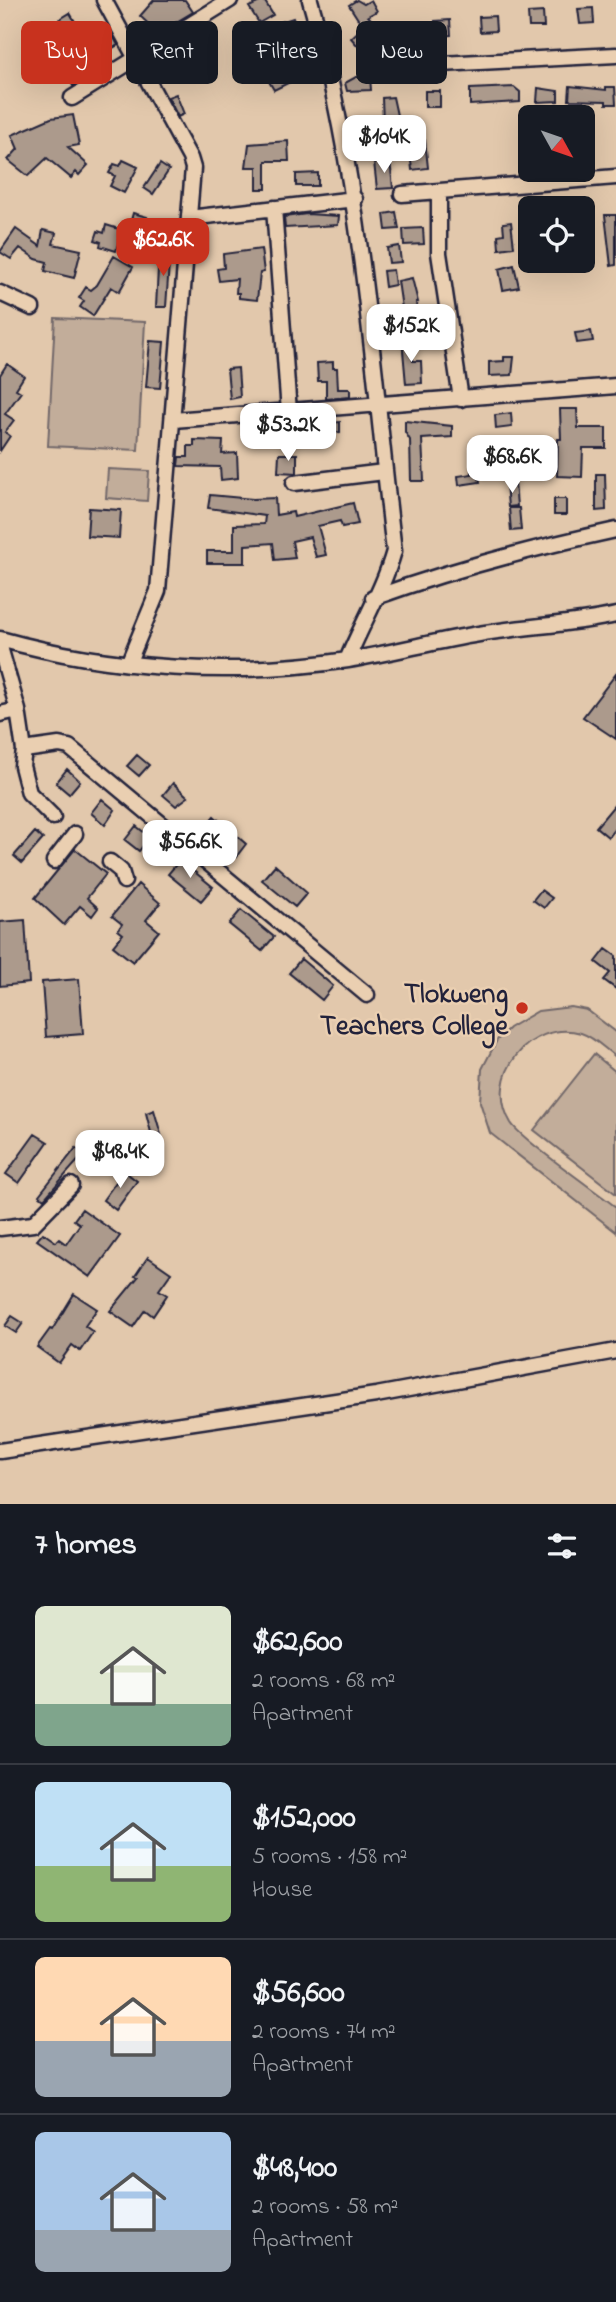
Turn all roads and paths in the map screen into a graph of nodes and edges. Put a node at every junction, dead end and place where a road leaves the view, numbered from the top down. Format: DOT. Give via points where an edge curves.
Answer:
graph roads {
  1 [pos="104,0"];
  2 [pos="230,0"];
  3 [pos="314,1"];
  4 [pos="211,6"];
  5 [pos="190,21"];
  6 [pos="126,38"];
  7 [pos="616,55"];
  8 [pos="447,64"];
  9 [pos="126,66"];
  10 [pos="151,84"];
  11 [pos="72,98"];
  12 [pos="616,177"];
  13 [pos="439,192"];
  14 [pos="402,194"];
  15 [pos="355,199"];
  16 [pos="274,208"];
  17 [pos="189,218"];
  18 [pos="0,293"];
  19 [pos="33,308"];
  20 [pos="616,386"];
  21 [pos="461,399"];
  22 [pos="377,406"];
  23 [pos="289,412"];
  24 [pos="173,420"];
  25 [pos="384,472"];
  26 [pos="294,483"];
  27 [pos="616,530"];
  28 [pos="373,598"];
  29 [pos="616,615"];
  30 [pos="0,639"];
  31 [pos="0,647"];
  32 [pos="347,660"];
  33 [pos="128,664"];
  34 [pos="18,710"];
  35 [pos="0,714"];
  36 [pos="24,750"];
  37 [pos="53,817"];
  38 [pos="75,834"];
  39 [pos="54,861"];
  40 [pos="110,862"];
  41 [pos="124,881"];
  42 [pos="367,995"];
  43 [pos="71,1185"];
  44 [pos="0,1228"];
  45 [pos="616,1351"];
  46 [pos="0,1451"];
  1 -- 6 [label="street"];
  2 -- 4 [label="street"];
  3 -- 15 [label="street"];
  4 -- 5 [label="street"];
  7 -- 8 [label="street"];
  9 -- 11 [label="street"];
  10 -- 17 [label="street" via="193,168"];
  12 -- 13 [label="street"];
  13 -- 14 [label="street"];
  13 -- 21 [label="street" via="439,253"];
  15 -- 16 [label="street"];
  15 -- 22 [label="street"];
  16 -- 17 [label="street"];
  16 -- 23 [label="street"];
  17 -- 24 [label="street"];
  18 -- 19 [label="street"];
  20 -- 21 [label="street"];
  21 -- 22 [label="street"];
  22 -- 23 [label="street"];
  22 -- 25 [label="street"];
  23 -- 24 [label="street"];
  24 -- 33 [label="street" via="158,591"];
  25 -- 26 [label="street"];
  25 -- 28 [label="street" via="394,551"];
  27 -- 28 [label="street" via="515,552"];
  28 -- 32 [label="street"];
  29 -- 32 [label="street" via="479,634"];
  30 -- 33 [label="street" via="41,651"];
  31 -- 34 [label="street"];
  32 -- 33 [label="street" via="195,668"];
  34 -- 35 [label="street"];
  34 -- 36 [label="street"];
  36 -- 37 [label="street" via="22,766 29,793"];
  36 -- 42 [label="street" via="69,747"];
  38 -- 39 [label="street"];
  40 -- 41 [label="street" via="121,871"];
  43 -- 44 [label="street" via="33,1224"];
  45 -- 46 [label="street" via="376,1395"];
}
